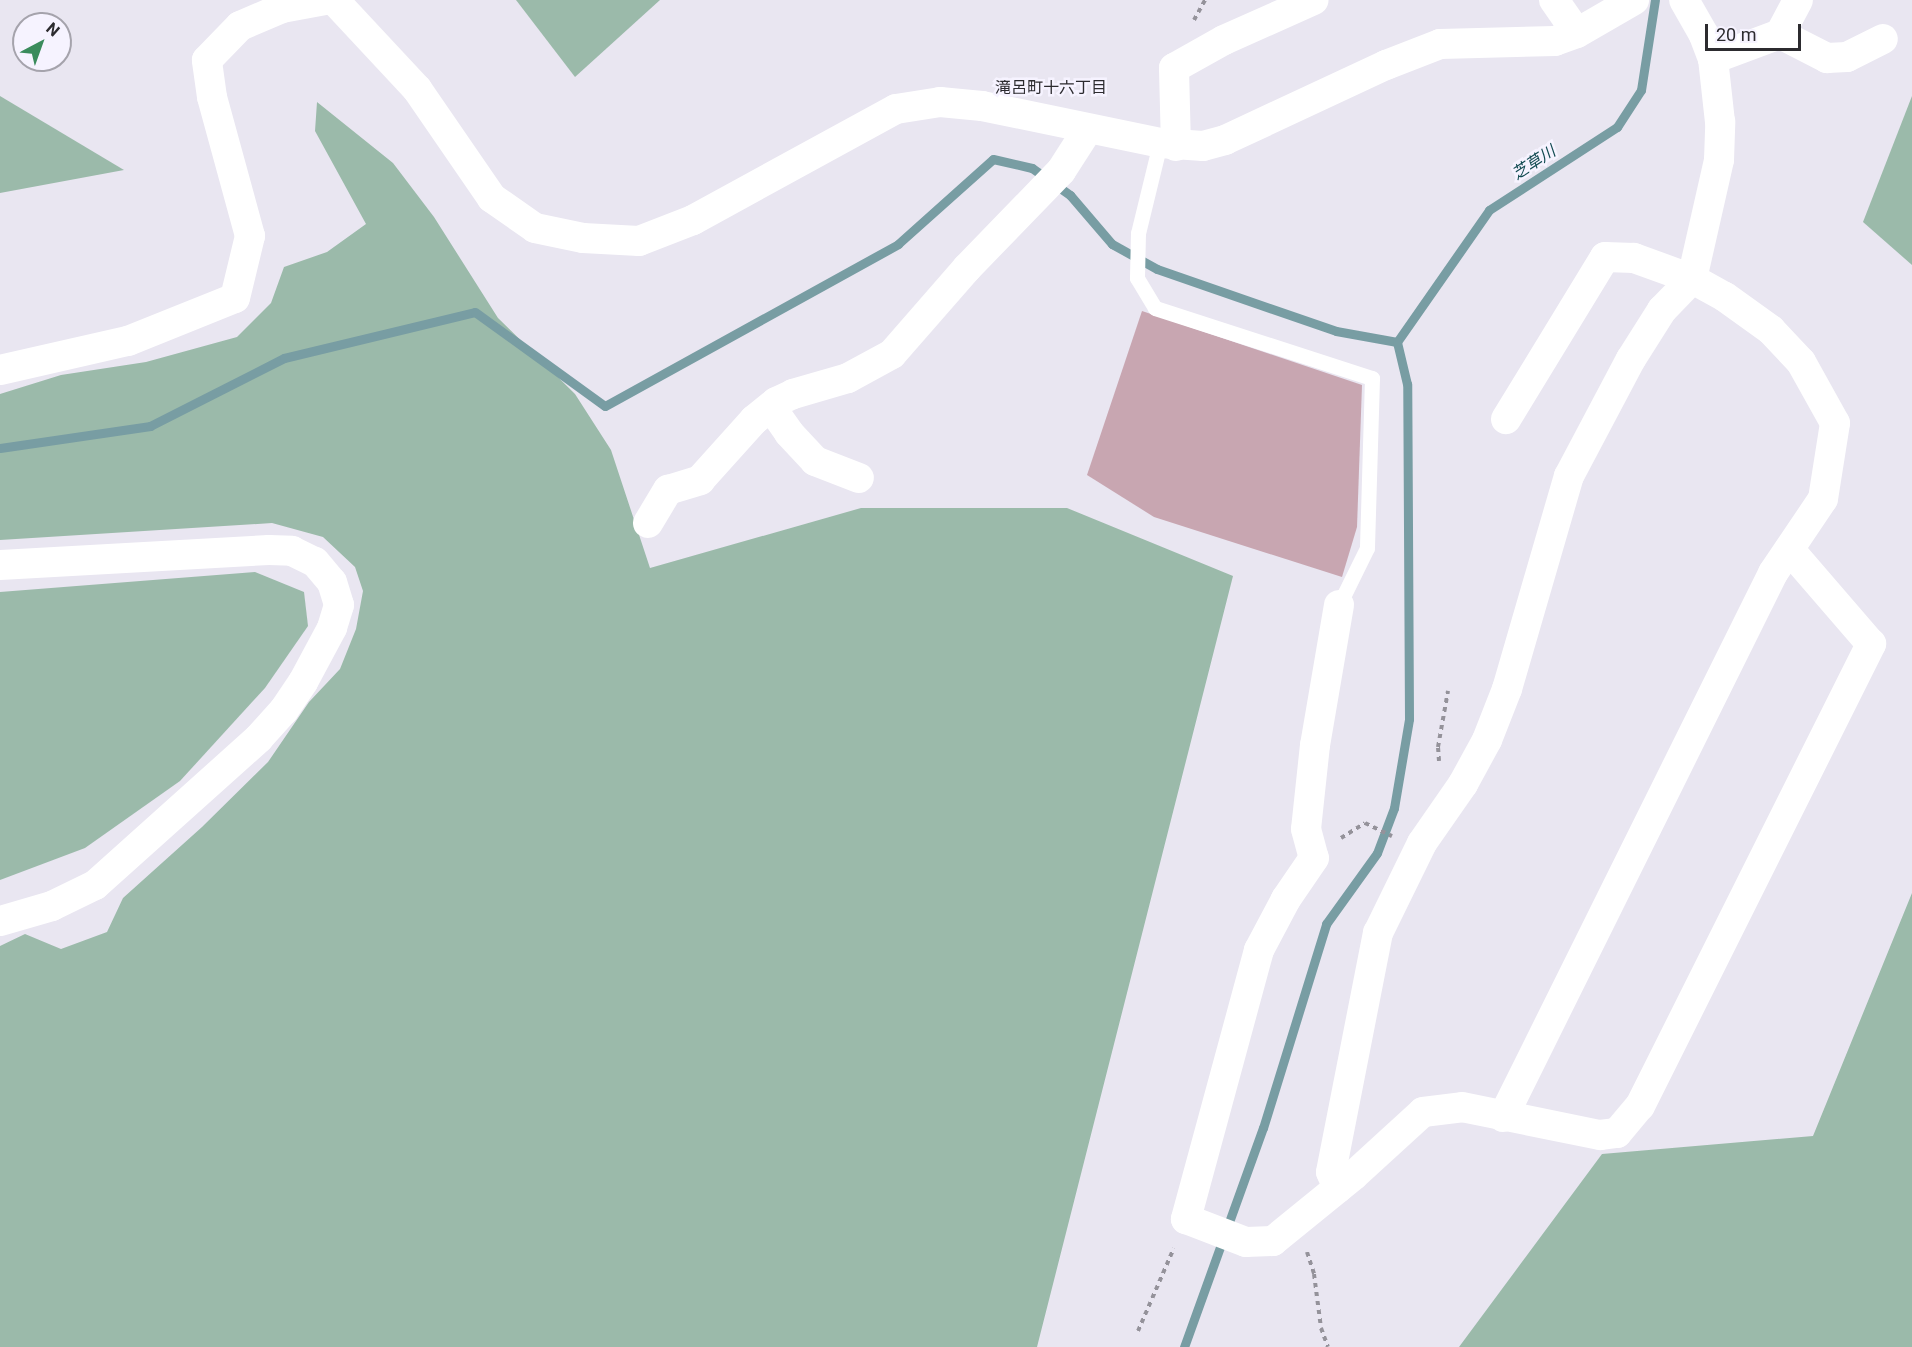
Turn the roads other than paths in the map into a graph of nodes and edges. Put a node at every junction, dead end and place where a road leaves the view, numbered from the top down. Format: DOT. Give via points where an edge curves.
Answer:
graph roads {
  1 [pos="325,0"];
  2 [pos="334,0"];
  3 [pos="1314,0"];
  4 [pos="1554,0"];
  5 [pos="1634,0"];
  6 [pos="1684,0"];
  7 [pos="1798,0"];
  8 [pos="1577,33"];
  9 [pos="1780,34"];
  10 [pos="1883,39"];
  11 [pos="1713,59"];
  12 [pos="1088,129"];
  13 [pos="1168,144"];
  14 [pos="1692,279"];
  15 [pos="0,370"];
  16 [pos="771,406"];
  17 [pos="1506,419"];
  18 [pos="859,478"];
  19 [pos="648,523"];
  20 [pos="1789,549"];
  21 [pos="0,565"];
  22 [pos="1339,605"];
  23 [pos="0,921"];
  24 [pos="1503,1117"];
  25 [pos="1338,1188"];
  1 -- 15 [label="street" via="282,8 240,26 207,60 212,97 250,236 235,298 128,340"];
  2 -- 12 [label="street" via="417,89 492,198 535,228 583,238 639,241 693,220 896,109 940,102 982,106"];
  3 -- 13 [label="street" via="1224,40 1174,68"];
  4 -- 8 [label="street"];
  5 -- 8 [label="street"];
  6 -- 11 [label="street"];
  7 -- 9 [label="street"];
  8 -- 13 [label="street" via="1555,40 1440,44 1225,140 1203,146"];
  9 -- 10 [label="street" via="1827,58 1847,57"];
  9 -- 11 [label="street"];
  11 -- 14 [label="street" via="1719,160"];
  12 -- 13 [label="street"];
  12 -- 16 [label="street" via="1052,182 967,268 892,354 848,378 793,394"];
  13 -- 22 [label="lane" via="1138,233 1137,278 1155,308 1372,378 1367,548"];
  14 -- 17 [label="street" via="1634,258 1605,257"];
  14 -- 20 [label="street" via="1771,330 1801,362 1835,423 1823,499"];
  14 -- 25 [label="street" via="1662,310 1631,359 1569,476 1507,689 1487,740 1422,843 1378,933 1331,1172"];
  16 -- 18 [label="street" via="815,461"];
  16 -- 19 [label="street" via="700,480 668,490"];
  20 -- 24 [label="street" via="1773,573"];
  20 -- 24 [label="street" via="1871,644 1640,1106 1617,1133 1599,1135"];
  21 -- 23 [label="street" via="292,551 315,561 332,582 339,605 332,628 303,682 285,710 259,738 95,885 52,906"];
  22 -- 25 [label="street" via="1315,745 1306,829 1314,858 1286,898 1259,950 1192,1221 1246,1242 1273,1240"];
  24 -- 25 [label="street" via="1462,1107 1423,1112"];
}
